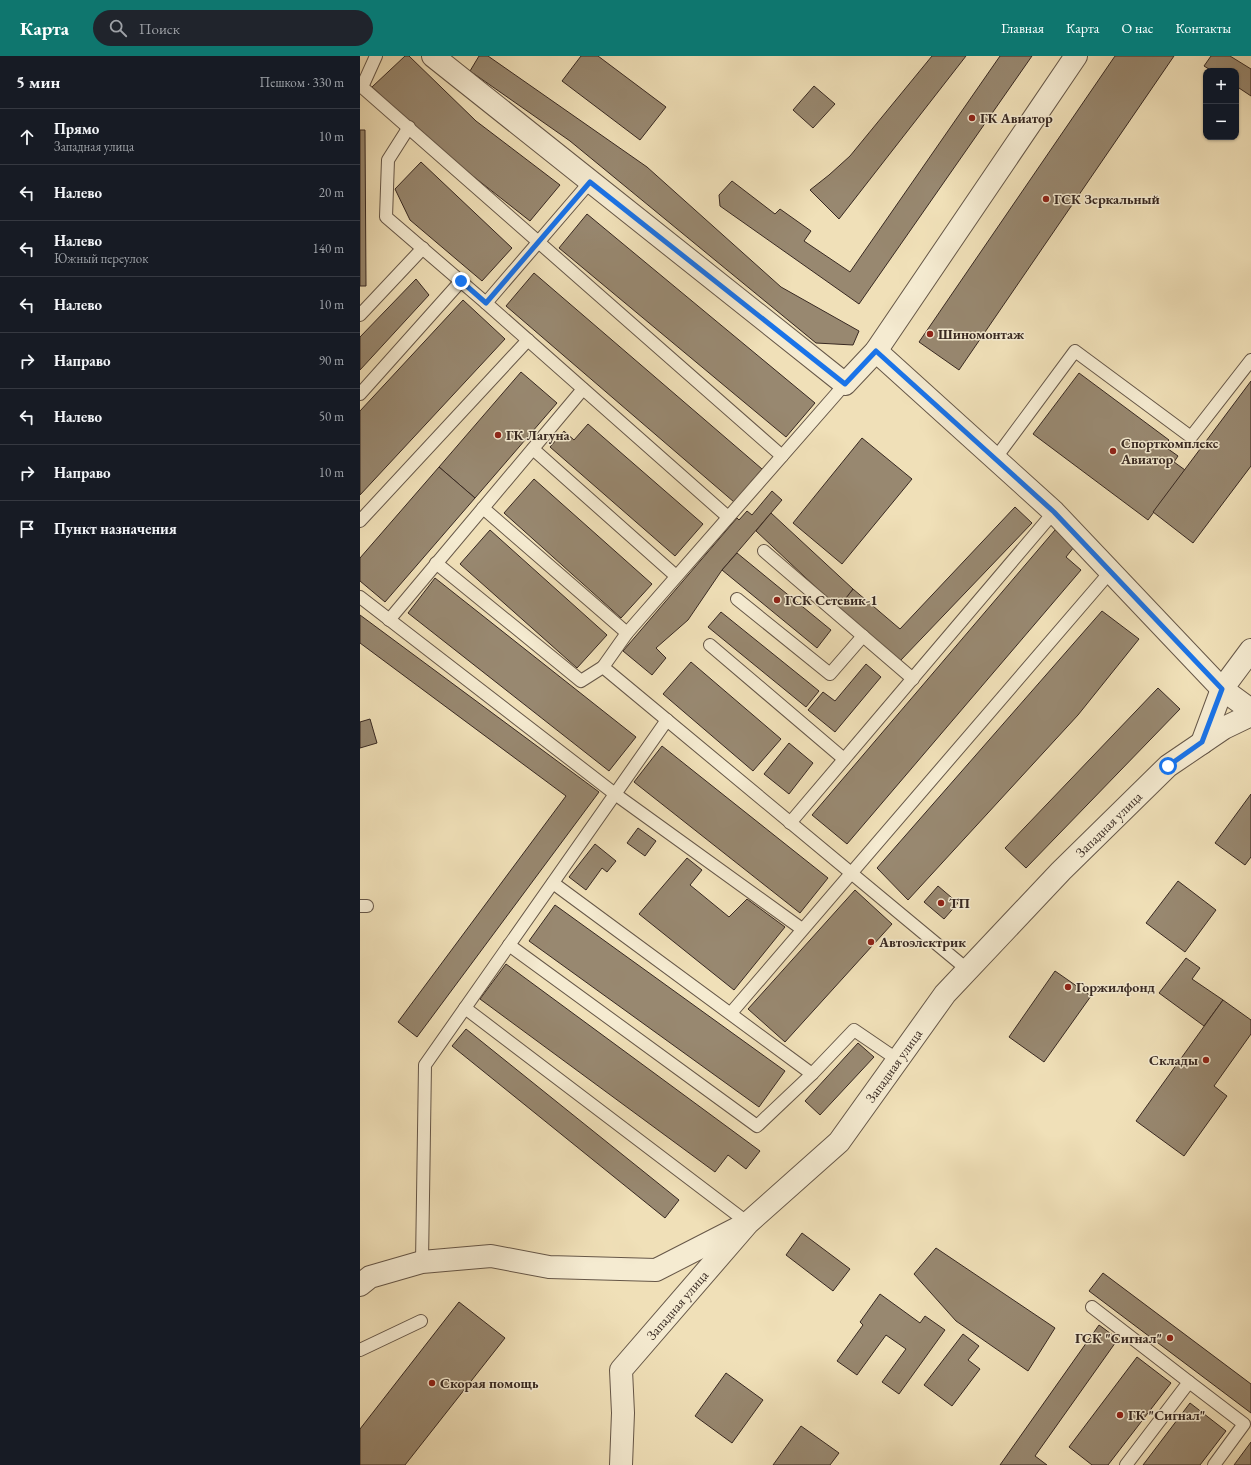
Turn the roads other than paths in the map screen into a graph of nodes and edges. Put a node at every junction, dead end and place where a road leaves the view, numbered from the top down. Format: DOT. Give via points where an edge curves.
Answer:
graph roads {
  1 [pos="376,56"];
  2 [pos="433,56"];
  3 [pos="1076,56"];
  4 [pos="409,127"];
  5 [pos="590,182"];
  6 [pos="539,242"];
  7 [pos="423,248"];
  8 [pos="461,281"];
  9 [pos="486,303"];
  10 [pos="360,315"];
  11 [pos="528,340"];
  12 [pos="876,351"];
  13 [pos="1251,360"];
  14 [pos="845,384"];
  15 [pos="583,389"];
  16 [pos="360,394"];
  17 [pos="533,449"];
  18 [pos="782,456"];
  19 [pos="995,459"];
  20 [pos="483,508"];
  21 [pos="1054,512"];
  22 [pos="728,517"];
  23 [pos="360,521"];
  24 [pos="764,551"];
  25 [pos="436,562"];
  26 [pos="1110,571"];
  27 [pos="676,576"];
  28 [pos="360,597"];
  29 [pos="737,599"];
  30 [pos="389,620"];
  31 [pos="627,633"];
  32 [pos="863,636"];
  33 [pos="710,646"];
  34 [pos="1251,650"];
  35 [pos="603,667"];
  36 [pos="913,679"];
  37 [pos="1222,689"];
  38 [pos="1251,710"];
  39 [pos="1251,715"];
  40 [pos="667,720"];
  41 [pos="1202,742"];
  42 [pos="844,759"];
  43 [pos="615,794"];
  44 [pos="790,823"];
  45 [pos="851,873"];
  46 [pos="553,883"];
  47 [pos="802,929"];
  48 [pos="509,945"];
  49 [pos="968,970"];
  50 [pos="465,1008"];
  51 [pos="731,1013"];
  52 [pos="898,1060"];
  53 [pos="812,1074"];
  54 [pos="748,1223"];
  55 [pos="422,1262"];
  56 [pos="360,1285"];
  57 [pos="1092,1307"];
  58 [pos="421,1321"];
  59 [pos="360,1350"];
  60 [pos="1189,1382"];
  61 [pos="621,1465"];
  62 [pos="1126,1465"];
  63 [pos="1214,1465"];
  1 -- 4 [label="lane" via="362,86"];
  2 -- 5 [label="street"];
  3 -- 12 [label="street"];
  4 -- 6 [label="lane"];
  4 -- 7 [label="lane" via="388,160 386,217"];
  5 -- 6 [label="lane"];
  5 -- 14 [label="street"];
  6 -- 9 [label="lane"];
  6 -- 18 [label="lane"];
  7 -- 8 [label="lane"];
  7 -- 10 [label="lane"];
  8 -- 9 [label="lane"];
  8 -- 16 [label="lane"];
  9 -- 11 [label="lane"];
  11 -- 15 [label="lane"];
  11 -- 23 [label="lane"];
  12 -- 14 [label="street"];
  12 -- 19 [label="street"];
  13 -- 19 [label="lane" via="1191,437 1075,351"];
  14 -- 18 [label="lane"];
  15 -- 17 [label="lane"];
  15 -- 22 [label="lane"];
  17 -- 20 [label="lane"];
  17 -- 27 [label="lane"];
  18 -- 22 [label="lane"];
  19 -- 21 [label="street"];
  20 -- 25 [label="lane"];
  20 -- 31 [label="lane"];
  21 -- 26 [label="street"];
  21 -- 36 [label="lane"];
  22 -- 27 [label="lane"];
  24 -- 32 [label="lane"];
  25 -- 30 [label="lane"];
  25 -- 35 [label="lane" via="581,681"];
  26 -- 37 [label="street"];
  26 -- 45 [label="lane"];
  27 -- 31 [label="lane"];
  28 -- 30 [label="lane"];
  29 -- 32 [label="lane" via="830,674"];
  30 -- 43 [label="lane"];
  31 -- 35 [label="lane"];
  32 -- 36 [label="lane"];
  33 -- 42 [label="lane"];
  34 -- 37 [label="street"];
  35 -- 40 [label="lane"];
  36 -- 42 [label="lane"];
  37 -- 38 [label="street"];
  37 -- 41 [label="street"];
  39 -- 41 [label="street, Западная улица"];
  40 -- 43 [label="lane"];
  40 -- 44 [label="lane"];
  41 -- 49 [label="street, Западная улица" via="1168,766 1061,871"];
  42 -- 44 [label="lane"];
  43 -- 46 [label="lane"];
  43 -- 47 [label="lane"];
  44 -- 45 [label="lane"];
  45 -- 47 [label="lane"];
  45 -- 49 [label="lane"];
  46 -- 48 [label="lane"];
  46 -- 51 [label="lane"];
  47 -- 51 [label="lane"];
  48 -- 50 [label="lane"];
  48 -- 53 [label="lane" via="757,1126"];
  49 -- 52 [label="street, Западная улица" via="945,994"];
  50 -- 54 [label="lane"];
  50 -- 55 [label="lane" via="425,1065"];
  51 -- 53 [label="lane"];
  52 -- 53 [label="lane" via="854,1030"];
  52 -- 54 [label="street, Западная улица" via="839,1142"];
  54 -- 55 [label="street" via="656,1270 549,1267 491,1256"];
  54 -- 61 [label="street, Западная улица" via="621,1370"];
  55 -- 56 [label="street" via="370,1277"];
  57 -- 60 [label="lane"];
  58 -- 59 [label="lane"];
  60 -- 62 [label="lane"];
  60 -- 63 [label="lane" via="1244,1424"];
}
